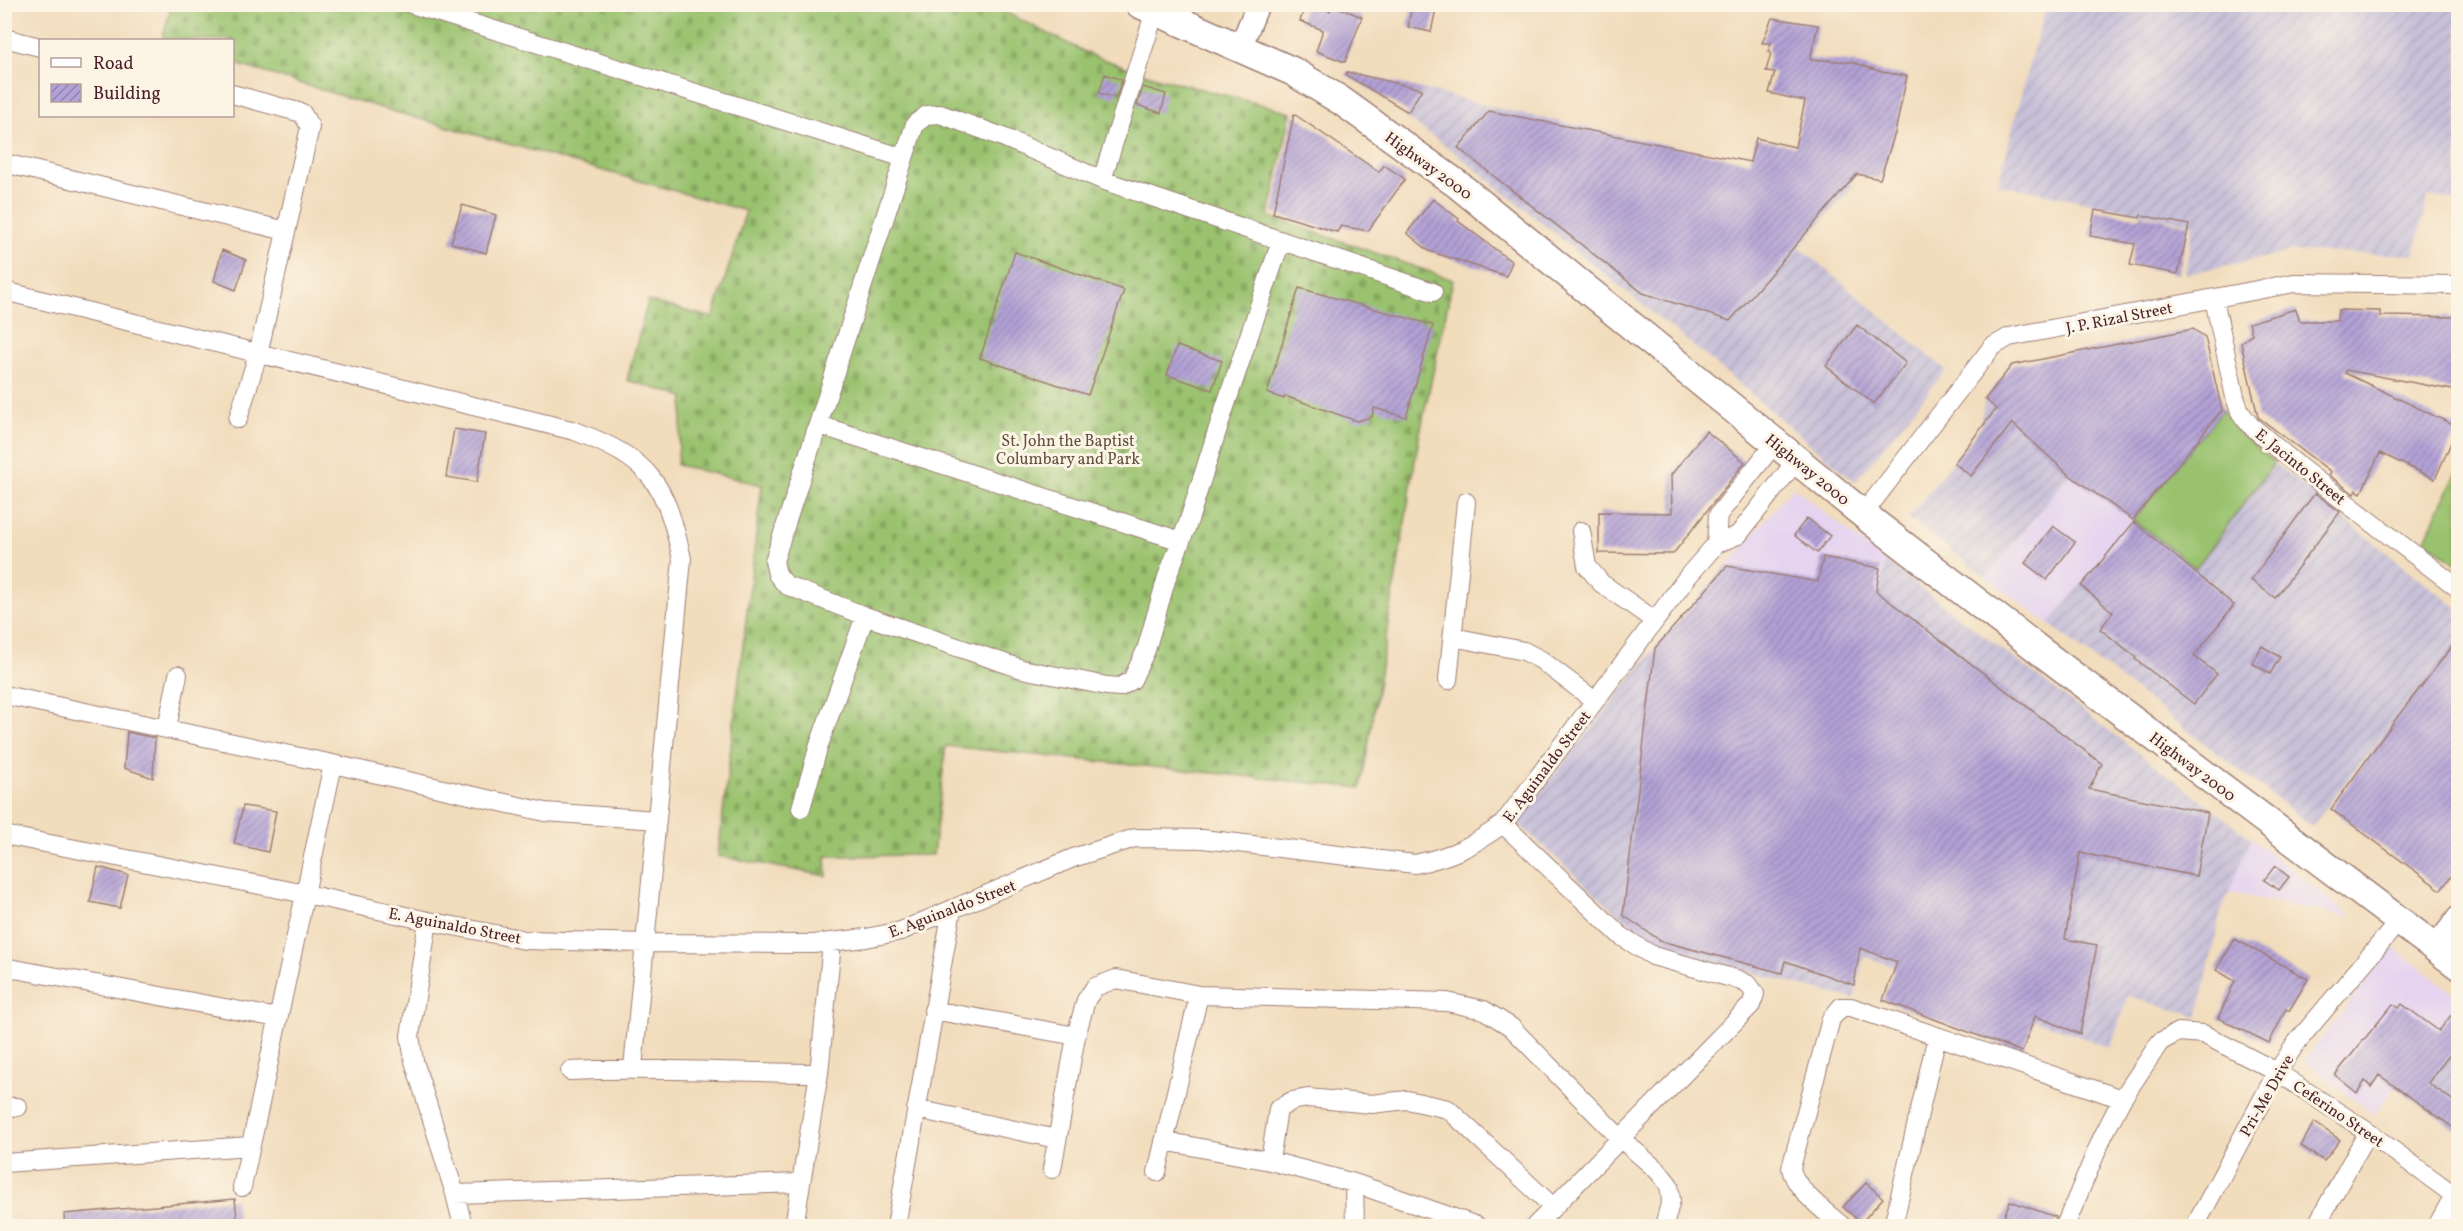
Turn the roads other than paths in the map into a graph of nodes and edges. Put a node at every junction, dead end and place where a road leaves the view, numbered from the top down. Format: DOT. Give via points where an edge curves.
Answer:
graph roads {
  1 [pos="411,4"];
  2 [pos="1258,4"];
  3 [pos="1147,8"];
  4 [pos="4,38"];
  5 [pos="39,47"];
  6 [pos="1240,48"];
  7 [pos="234,95"];
  8 [pos="904,158"];
  9 [pos="4,163"];
  10 [pos="1102,180"];
  11 [pos="286,231"];
  12 [pos="1281,241"];
  13 [pos="2458,285"];
  14 [pos="4,291"];
  15 [pos="1433,292"];
  16 [pos="2214,299"];
  17 [pos="258,354"];
  18 [pos="238,419"];
  19 [pos="819,424"];
  20 [pos="1785,452"];
  21 [pos="1466,502"];
  22 [pos="1863,514"];
  23 [pos="1581,531"];
  24 [pos="1182,541"];
  25 [pos="1716,544"];
  26 [pos="2458,588"];
  27 [pos="865,616"];
  28 [pos="1654,620"];
  29 [pos="1453,637"];
  30 [pos="178,675"];
  31 [pos="1448,680"];
  32 [pos="4,695"];
  33 [pos="1595,701"];
  34 [pos="167,728"];
  35 [pos="333,764"];
  36 [pos="801,808"];
  37 [pos="657,820"];
  38 [pos="1503,824"];
  39 [pos="4,835"];
  40 [pos="306,894"];
  41 [pos="952,909"];
  42 [pos="2458,918"];
  43 [pos="2400,920"];
  44 [pos="428,921"];
  45 [pos="645,943"];
  46 [pos="832,943"];
  47 [pos="2436,947"];
  48 [pos="2458,965"];
  49 [pos="4,967"];
  50 [pos="1199,996"];
  51 [pos="933,1010"];
  52 [pos="278,1018"];
  53 [pos="1076,1036"];
  54 [pos="1937,1036"];
  55 [pos="633,1068"];
  56 [pos="570,1071"];
  57 [pos="2277,1072"];
  58 [pos="819,1073"];
  59 [pos="2122,1099"];
  60 [pos="916,1109"];
  61 [pos="2368,1132"];
  62 [pos="1620,1138"];
  63 [pos="1057,1139"];
  64 [pos="1164,1141"];
  65 [pos="250,1146"];
  66 [pos="1270,1161"];
  67 [pos="4,1163"];
  68 [pos="1052,1168"];
  69 [pos="1157,1172"];
  70 [pos="800,1183"];
  71 [pos="1354,1183"];
  72 [pos="242,1187"];
  73 [pos="455,1194"];
  74 [pos="2456,1196"];
  75 [pos="1553,1207"];
  76 [pos="463,1227"];
  77 [pos="794,1227"];
  78 [pos="896,1227"];
  79 [pos="1355,1227"];
  80 [pos="1477,1227"];
  81 [pos="1535,1227"];
  82 [pos="1664,1227"];
  83 [pos="1842,1227"];
  84 [pos="1893,1227"];
  85 [pos="2065,1227"];
  86 [pos="2195,1227"];
  87 [pos="2316,1227"];
  88 [pos="2437,1227"];
  1 -- 8 [label="street"];
  2 -- 6 [label="street"];
  3 -- 6 [label="main road, Highway 2000"];
  3 -- 10 [label="street"];
  4 -- 5 [label="street"];
  6 -- 20 [label="main road, Highway 2000" via="1293,71 1340,100 1457,184"];
  7 -- 11 [label="street" via="302,113 310,127"];
  8 -- 10 [label="street" via="915,124 940,114"];
  8 -- 19 [label="street"];
  9 -- 11 [label="street"];
  10 -- 12 [label="street"];
  11 -- 17 [label="street"];
  12 -- 15 [label="street"];
  12 -- 24 [label="street"];
  13 -- 16 [label="street, J. P. Rizal Street" via="2294,283"];
  14 -- 17 [label="street"];
  16 -- 22 [label="street, J. P. Rizal Street" via="2009,337 1992,346"];
  16 -- 26 [label="street, E. Jacinto Street" via="2235,397 2250,425"];
  17 -- 18 [label="street"];
  17 -- 37 [label="street" via="575,431 636,461 660,488 674,521 682,559"];
  19 -- 24 [label="street"];
  19 -- 27 [label="street" via="774,561 777,574 786,585"];
  20 -- 22 [label="main road, Highway 2000"];
  20 -- 25 [label="street, E. Aguinaldo Street" via="1738,534"];
  20 -- 25 [label="street" via="1718,515"];
  21 -- 29 [label="street"];
  22 -- 43 [label="main road, Highway 2000"];
  23 -- 28 [label="street" via="1587,566 1601,583"];
  24 -- 27 [label="street" via="1146,650 1132,680 1120,687 1022,669"];
  25 -- 28 [label="street, E. Aguinaldo Street"];
  27 -- 36 [label="street"];
  28 -- 33 [label="street, E. Aguinaldo Street"];
  29 -- 31 [label="street"];
  29 -- 33 [label="street" via="1524,651"];
  30 -- 34 [label="street"];
  32 -- 34 [label="street"];
  33 -- 38 [label="street, E. Aguinaldo Street"];
  34 -- 35 [label="street"];
  35 -- 37 [label="street" via="545,812"];
  35 -- 40 [label="street"];
  37 -- 45 [label="street"];
  38 -- 41 [label="street, E. Aguinaldo Street" via="1473,846 1415,864 1203,839 1135,838 1073,858"];
  38 -- 62 [label="street" via="1621,936 1653,956 1739,980 1755,994 1751,1005"];
  39 -- 40 [label="street, E. Aguinaldo Street"];
  40 -- 44 [label="street, E. Aguinaldo Street"];
  40 -- 52 [label="street"];
  41 -- 46 [label="street, E. Aguinaldo Street" via="901,931"];
  41 -- 51 [label="street"];
  42 -- 47 [label="street"];
  43 -- 47 [label="main road, Highway 2000"];
  43 -- 57 [label="street, Pri-Me Drive" via="2297,1041"];
  44 -- 45 [label="street, E. Aguinaldo Street" via="525,940"];
  44 -- 73 [label="street" via="410,1036 414,1061"];
  45 -- 46 [label="street, E. Aguinaldo Street"];
  45 -- 55 [label="street"];
  46 -- 58 [label="street"];
  47 -- 48 [label="main road, Highway 2000"];
  49 -- 52 [label="street"];
  50 -- 53 [label="street" via="1116,979 1095,987 1086,1000"];
  50 -- 62 [label="street" via="1447,1002 1484,1010 1512,1027"];
  50 -- 64 [label="street"];
  51 -- 53 [label="street"];
  51 -- 60 [label="street"];
  52 -- 65 [label="street"];
  53 -- 63 [label="street"];
  54 -- 59 [label="street"];
  54 -- 83 [label="street" via="1851,1007 1841,1007 1831,1019 1791,1168 1798,1185"];
  54 -- 84 [label="street"];
  55 -- 56 [label="street"];
  55 -- 58 [label="street"];
  57 -- 59 [label="street, Ceferino Street" via="2203,1034 2178,1032 2160,1042"];
  57 -- 61 [label="street, Ceferino Street"];
  57 -- 86 [label="street, Pri-Me Drive"];
  58 -- 70 [label="street"];
  59 -- 85 [label="street"];
  60 -- 63 [label="street"];
  60 -- 78 [label="street"];
  61 -- 74 [label="street, Ceferino Street"];
  61 -- 87 [label="street"];
  62 -- 75 [label="street"];
  62 -- 82 [label="street" via="1669,1185 1671,1200"];
  63 -- 68 [label="street"];
  64 -- 66 [label="street"];
  64 -- 69 [label="street"];
  65 -- 67 [label="street"];
  65 -- 72 [label="street"];
  66 -- 71 [label="street"];
  66 -- 75 [label="street" via="1278,1108 1292,1101 1308,1098 1371,1104 1407,1100 1449,1109"];
  70 -- 73 [label="street"];
  70 -- 77 [label="street"];
  71 -- 79 [label="street"];
  71 -- 80 [label="street"];
  73 -- 76 [label="street"];
  74 -- 88 [label="street"];
  75 -- 81 [label="street"];
}
